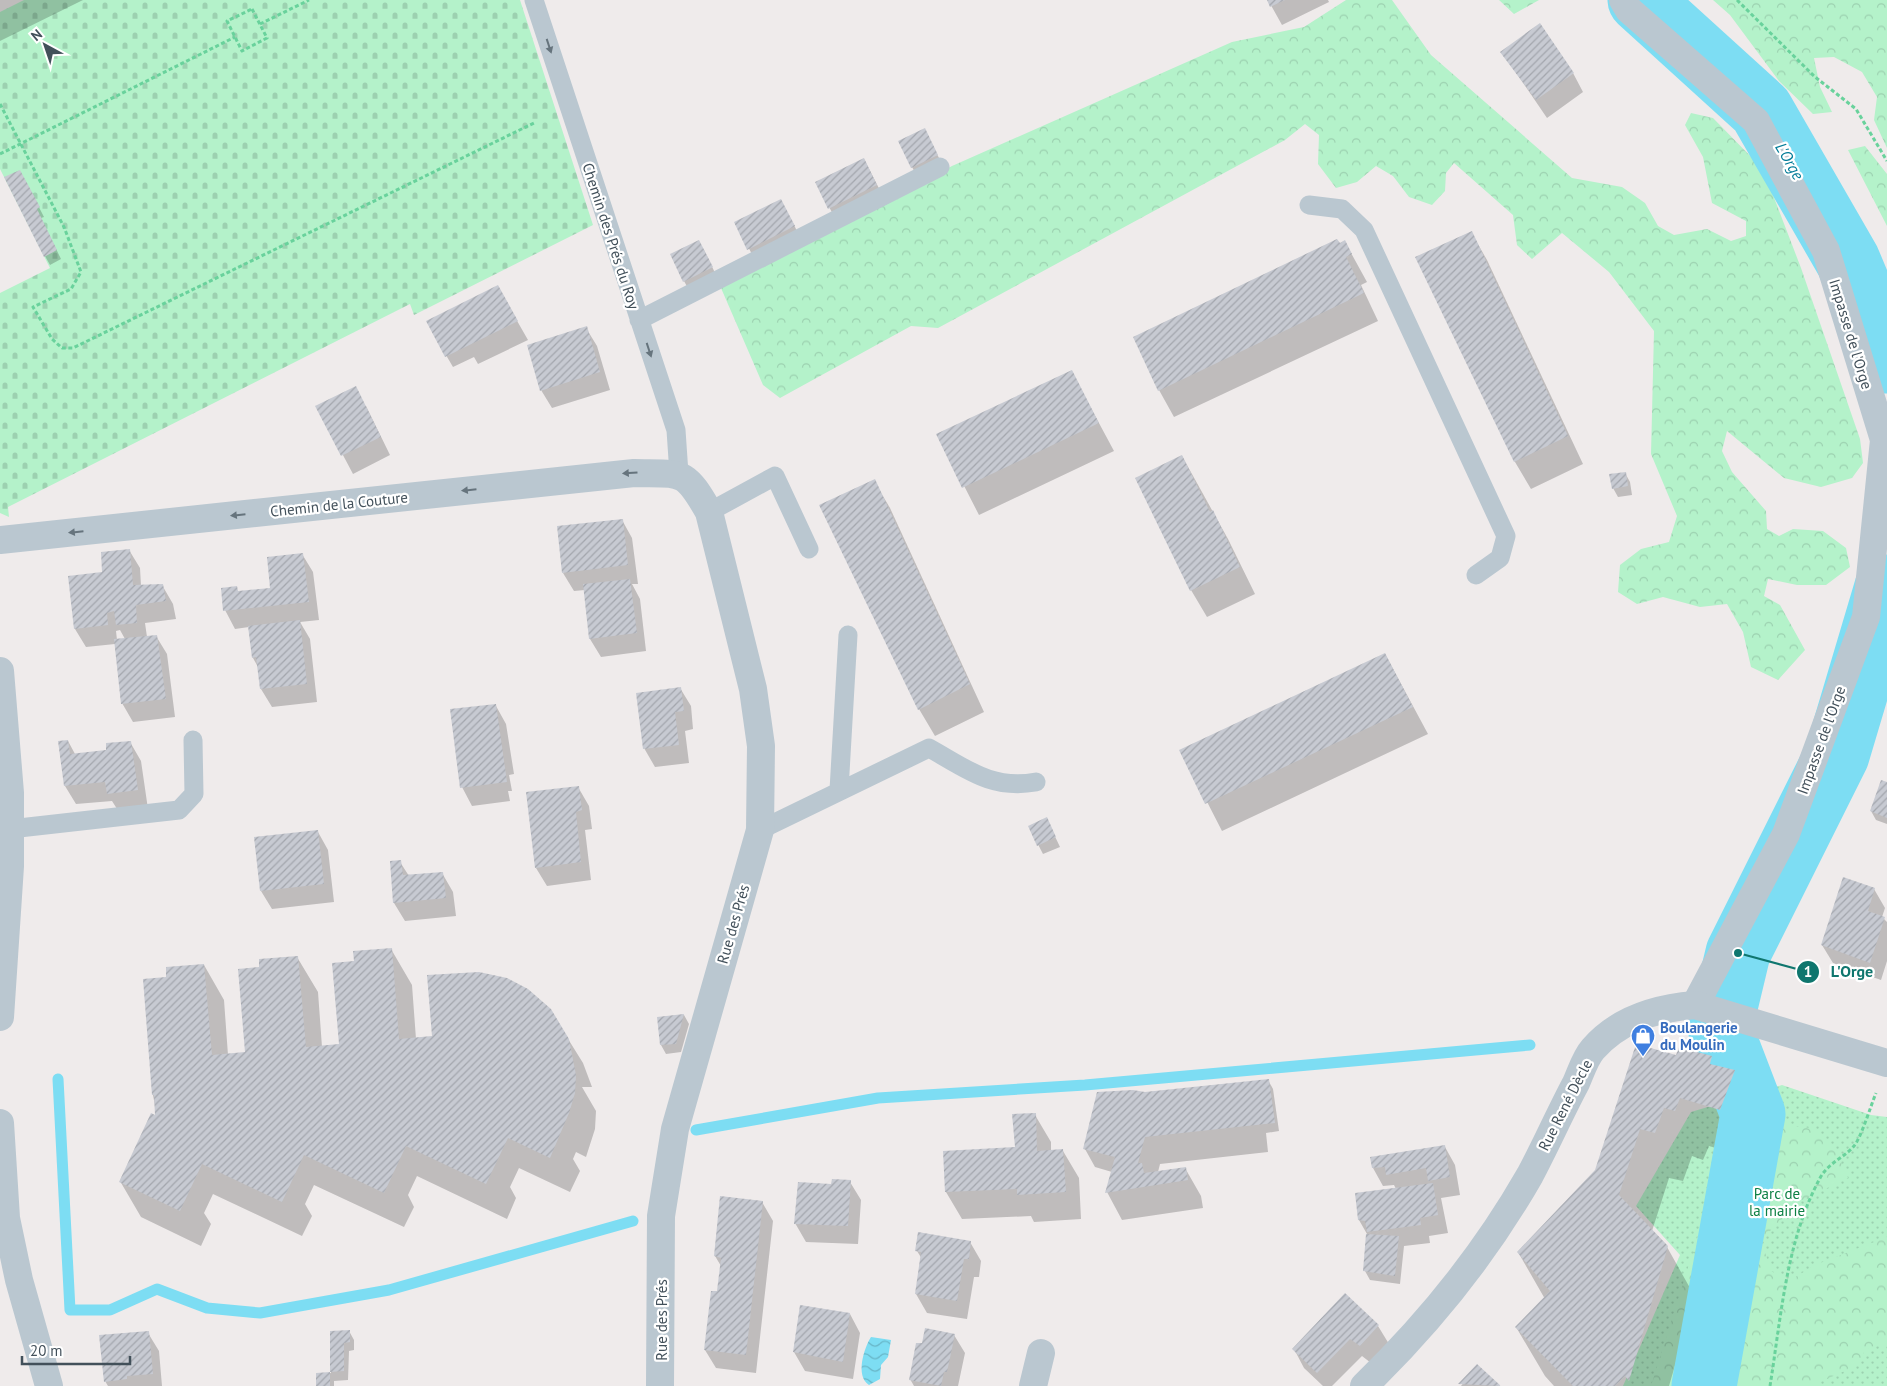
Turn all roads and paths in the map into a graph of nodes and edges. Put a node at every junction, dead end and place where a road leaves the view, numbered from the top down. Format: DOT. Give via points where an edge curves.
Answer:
graph roads {
  1 [pos="309,0"];
  2 [pos="534,0"];
  3 [pos="1623,0"];
  4 [pos="1737,0"];
  5 [pos="260,24"];
  6 [pos="235,37"];
  7 [pos="0,104"];
  8 [pos="536,122"];
  9 [pos="20,144"];
  10 [pos="0,154"];
  11 [pos="1887,161"];
  12 [pos="940,167"];
  13 [pos="1309,205"];
  14 [pos="639,320"];
  15 [pos="679,474"];
  16 [pos="710,512"];
  17 [pos="0,540"];
  18 [pos="809,548"];
  19 [pos="1476,575"];
  20 [pos="848,634"];
  21 [pos="0,671"];
  22 [pos="193,740"];
  23 [pos="1036,782"];
  24 [pos="839,790"];
  25 [pos="10,829"];
  26 [pos="760,830"];
  27 [pos="1695,1005"];
  28 [pos="0,1017"];
  29 [pos="1883,1075"];
  30 [pos="0,1123"];
  31 [pos="1041,1353"];
  32 [pos="49,1386"];
  33 [pos="660,1386"];
  34 [pos="1033,1386"];
  35 [pos="1364,1386"];
  36 [pos="1770,1386"];
  1 -- 5 [label="path"];
  2 -- 14 [label="lane, Chemin des Prés du Roy, one-way"];
  3 -- 27 [label="street, Impasse de l'Orge" via="1629,10 1756,121 1826,251 1884,440 1866,617 1786,834"];
  4 -- 11 [label="path" via="1815,77 1856,109"];
  5 -- 6 [label="path" via="267,38 242,50"];
  5 -- 6 [label="path" via="252,9 227,21"];
  6 -- 9 [label="path"];
  7 -- 9 [label="path"];
  8 -- 9 [label="path" via="73,348 62,348 52,339 33,307 71,290 81,272 64,226"];
  9 -- 10 [label="path"];
  12 -- 14 [label="lane"];
  13 -- 19 [label="lane" via="1342,209 1364,230 1506,536 1500,558"];
  14 -- 15 [label="lane, Chemin des Prés du Roy, one-way" via="676,430"];
  15 -- 16 [label="street, Rue des Prés" via="696,488"];
  15 -- 17 [label="street, Chemin de la Couture, one-way" via="634,473"];
  16 -- 18 [label="lane" via="776,476"];
  16 -- 26 [label="street, Rue des Prés" via="753,689 761,746"];
  20 -- 24 [label="lane"];
  21 -- 25 [label="street" via="7,734"];
  22 -- 25 [label="lane" via="194,794 178,810"];
  23 -- 24 [label="lane" via="1015,786 992,782 929,748"];
  24 -- 26 [label="lane"];
  25 -- 28 [label="street"];
  26 -- 33 [label="street, Rue des Prés" via="675,1129 661,1216"];
  27 -- 29 [label="street, Rue René Dècle" via="1819,1043"];
  27 -- 35 [label="street, Rue René Dècle" via="1668,1007 1641,1015 1615,1030 1592,1050 1501,1225 1452,1291 1411,1339"];
  29 -- 36 [label="path" via="1855,1146 1820,1177 1806,1206 1791,1260"];
  30 -- 32 [label="street" via="6,1218 19,1280"];
  31 -- 34 [label="street"];
}
